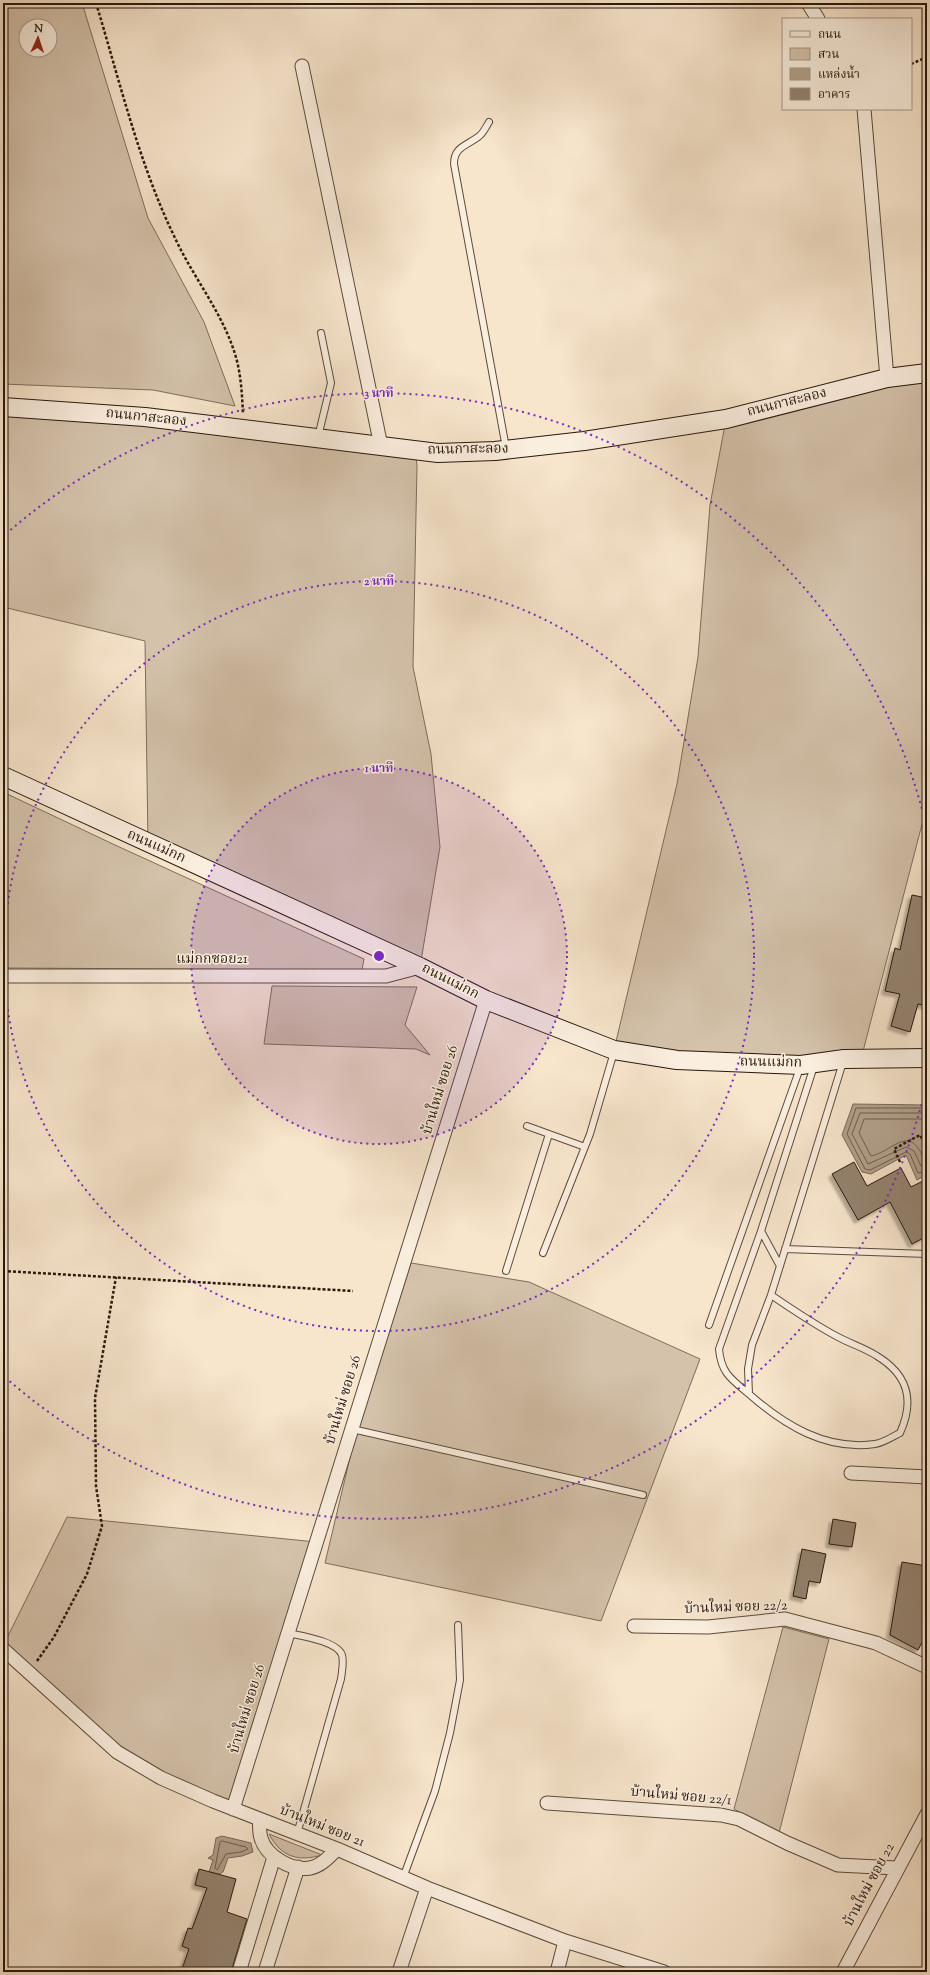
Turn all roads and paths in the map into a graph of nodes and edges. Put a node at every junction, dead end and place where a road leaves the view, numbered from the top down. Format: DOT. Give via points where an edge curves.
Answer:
graph roads {
  1 [pos="96,3"];
  2 [pos="808,3"];
  3 [pos="817,18"];
  4 [pos="927,58"];
  5 [pos="912,64"];
  6 [pos="302,66"];
  7 [pos="864,110"];
  8 [pos="490,122"];
  9 [pos="321,333"];
  10 [pos="927,373"];
  11 [pos="887,378"];
  12 [pos="3,407"];
  13 [pos="244,430"];
  14 [pos="318,439"];
  15 [pos="381,446"];
  16 [pos="507,450"];
  17 [pos="3,776"];
  18 [pos="420,967"];
  19 [pos="3,976"];
  20 [pos="486,1000"];
  21 [pos="614,1050"];
  22 [pos="927,1058"];
  23 [pos="844,1059"];
  24 [pos="808,1064"];
  25 [pos="527,1126"];
  26 [pos="550,1134"];
  27 [pos="585,1147"];
  28 [pos="927,1148"];
  29 [pos="900,1161"];
  30 [pos="761,1231"];
  31 [pos="785,1249"];
  32 [pos="543,1253"];
  33 [pos="927,1254"];
  34 [pos="780,1266"];
  35 [pos="3,1271"];
  36 [pos="506,1271"];
  37 [pos="116,1277"];
  38 [pos="353,1291"];
  39 [pos="771,1295"];
  40 [pos="709,1325"];
  41 [pos="749,1394"];
  42 [pos="352,1429"];
  43 [pos="851,1474"];
  44 [pos="927,1477"];
  45 [pos="643,1495"];
  46 [pos="458,1625"];
  47 [pos="634,1626"];
  48 [pos="288,1633"];
  49 [pos="3,1649"];
  50 [pos="927,1667"];
  51 [pos="29,1673"];
  52 [pos="547,1804"];
  53 [pos="233,1809"];
  54 [pos="927,1814"];
  55 [pos="259,1819"];
  56 [pos="297,1834"];
  57 [pos="337,1849"];
  58 [pos="274,1857"];
  59 [pos="298,1867"];
  60 [pos="897,1868"];
  61 [pos="403,1878"];
  62 [pos="427,1888"];
  63 [pos="565,1941"];
  64 [pos="639,1968"];
  65 [pos="239,1972"];
  66 [pos="265,1972"];
  67 [pos="399,1972"];
  68 [pos="557,1972"];
  69 [pos="664,1972"];
  70 [pos="843,1972"];
  1 -- 13 [label="path" via="146,167 175,238 220,320 234,353 242,390"];
  2 -- 3 [label="street"];
  4 -- 5 [label="path"];
  6 -- 15 [label="street"];
  7 -- 11 [label="street"];
  8 -- 16 [label="lane" via="478,138 459,148 455,153 454,164"];
  9 -- 14 [label="lane" via="330,383"];
  10 -- 11 [label="street, ถนนกาสะลอง"];
  11 -- 16 [label="street, ถนนกาสะลอง" via="726,419"];
  12 -- 13 [label="street, ถนนกาสะลอง" via="145,416"];
  13 -- 14 [label="street, ถนนกาสะลอง"];
  14 -- 15 [label="street, ถนนกาสะลอง"];
  15 -- 16 [label="street, ถนนกาสะลอง" via="438,453"];
  17 -- 18 [label="street, ถนนแม่กก"];
  18 -- 19 [label="street, แม่กกซอย21" via="386,976"];
  18 -- 20 [label="street, ถนนแม่กก"];
  20 -- 21 [label="street, ถนนแม่กก"];
  20 -- 42 [label="street, บ้านใหม่ ซอย 26"];
  21 -- 24 [label="street, ถนนแม่กก" via="678,1060"];
  21 -- 27 [label="lane"];
  22 -- 23 [label="street, ถนนแม่กก"];
  23 -- 24 [label="street, ถนนแม่กก"];
  23 -- 31 [label="lane"];
  24 -- 30 [label="lane"];
  24 -- 40 [label="lane"];
  25 -- 26 [label="lane"];
  26 -- 27 [label="lane"];
  26 -- 36 [label="lane"];
  27 -- 32 [label="lane"];
  28 -- 29 [label="path" via="920,1135 894,1149"];
  30 -- 34 [label="lane"];
  30 -- 41 [label="lane" via="719,1349 723,1369"];
  31 -- 33 [label="lane"];
  31 -- 34 [label="lane"];
  34 -- 39 [label="lane"];
  35 -- 37 [label="path"];
  37 -- 38 [label="path"];
  37 -- 51 [label="path" via="95,1398 96,1486 102,1526 87,1574 54,1636"];
  39 -- 41 [label="lane" via="752,1345 748,1369"];
  39 -- 41 [label="lane" via="801,1316 876,1356 898,1372 906,1388 908,1406 905,1424 900,1434 876,1444 825,1442 797,1429"];
  42 -- 45 [label="lane"];
  42 -- 48 [label="street, บ้านใหม่ ซอย 26"];
  43 -- 44 [label="street"];
  46 -- 61 [label="lane" via="460,1680 450,1733 435,1791"];
  47 -- 50 [label="street, บ้านใหม่ ซอย 22/2" via="708,1627 785,1619 876,1643"];
  48 -- 53 [label="street, บ้านใหม่ ซอย 26"];
  48 -- 56 [label="lane" via="331,1644 342,1654 343,1664"];
  49 -- 51 [label="street, บ้านใหม่ ซอย 21"];
  51 -- 53 [label="street, บ้านใหม่ ซอย 21" via="118,1752 161,1778"];
  52 -- 60 [label="street, บ้านใหม่ ซอย 22/1" via="721,1815 739,1819 838,1866"];
  53 -- 55 [label="street, บ้านใหม่ ซอย 21"];
  54 -- 60 [label="street, บ้านใหม่ ซอย 22"];
  55 -- 56 [label="street, บ้านใหม่ ซอย 21"];
  55 -- 58 [label="street" via="261,1838"];
  56 -- 57 [label="street, บ้านใหม่ ซอย 21"];
  57 -- 59 [label="street" via="326,1862 309,1868"];
  57 -- 61 [label="street, บ้านใหม่ ซอย 21"];
  58 -- 59 [label="street" via="287,1866"];
  58 -- 65 [label="street"];
  59 -- 66 [label="street"];
  60 -- 70 [label="street, บ้านใหม่ ซอย 22"];
  61 -- 62 [label="street, บ้านใหม่ ซอย 21"];
  62 -- 63 [label="street, บ้านใหม่ ซอย 21"];
  62 -- 67 [label="street"];
  63 -- 64 [label="street, บ้านใหม่ ซอย 21"];
  63 -- 68 [label="street"];
  64 -- 69 [label="street, บ้านใหม่ ซอย 21"];
}
